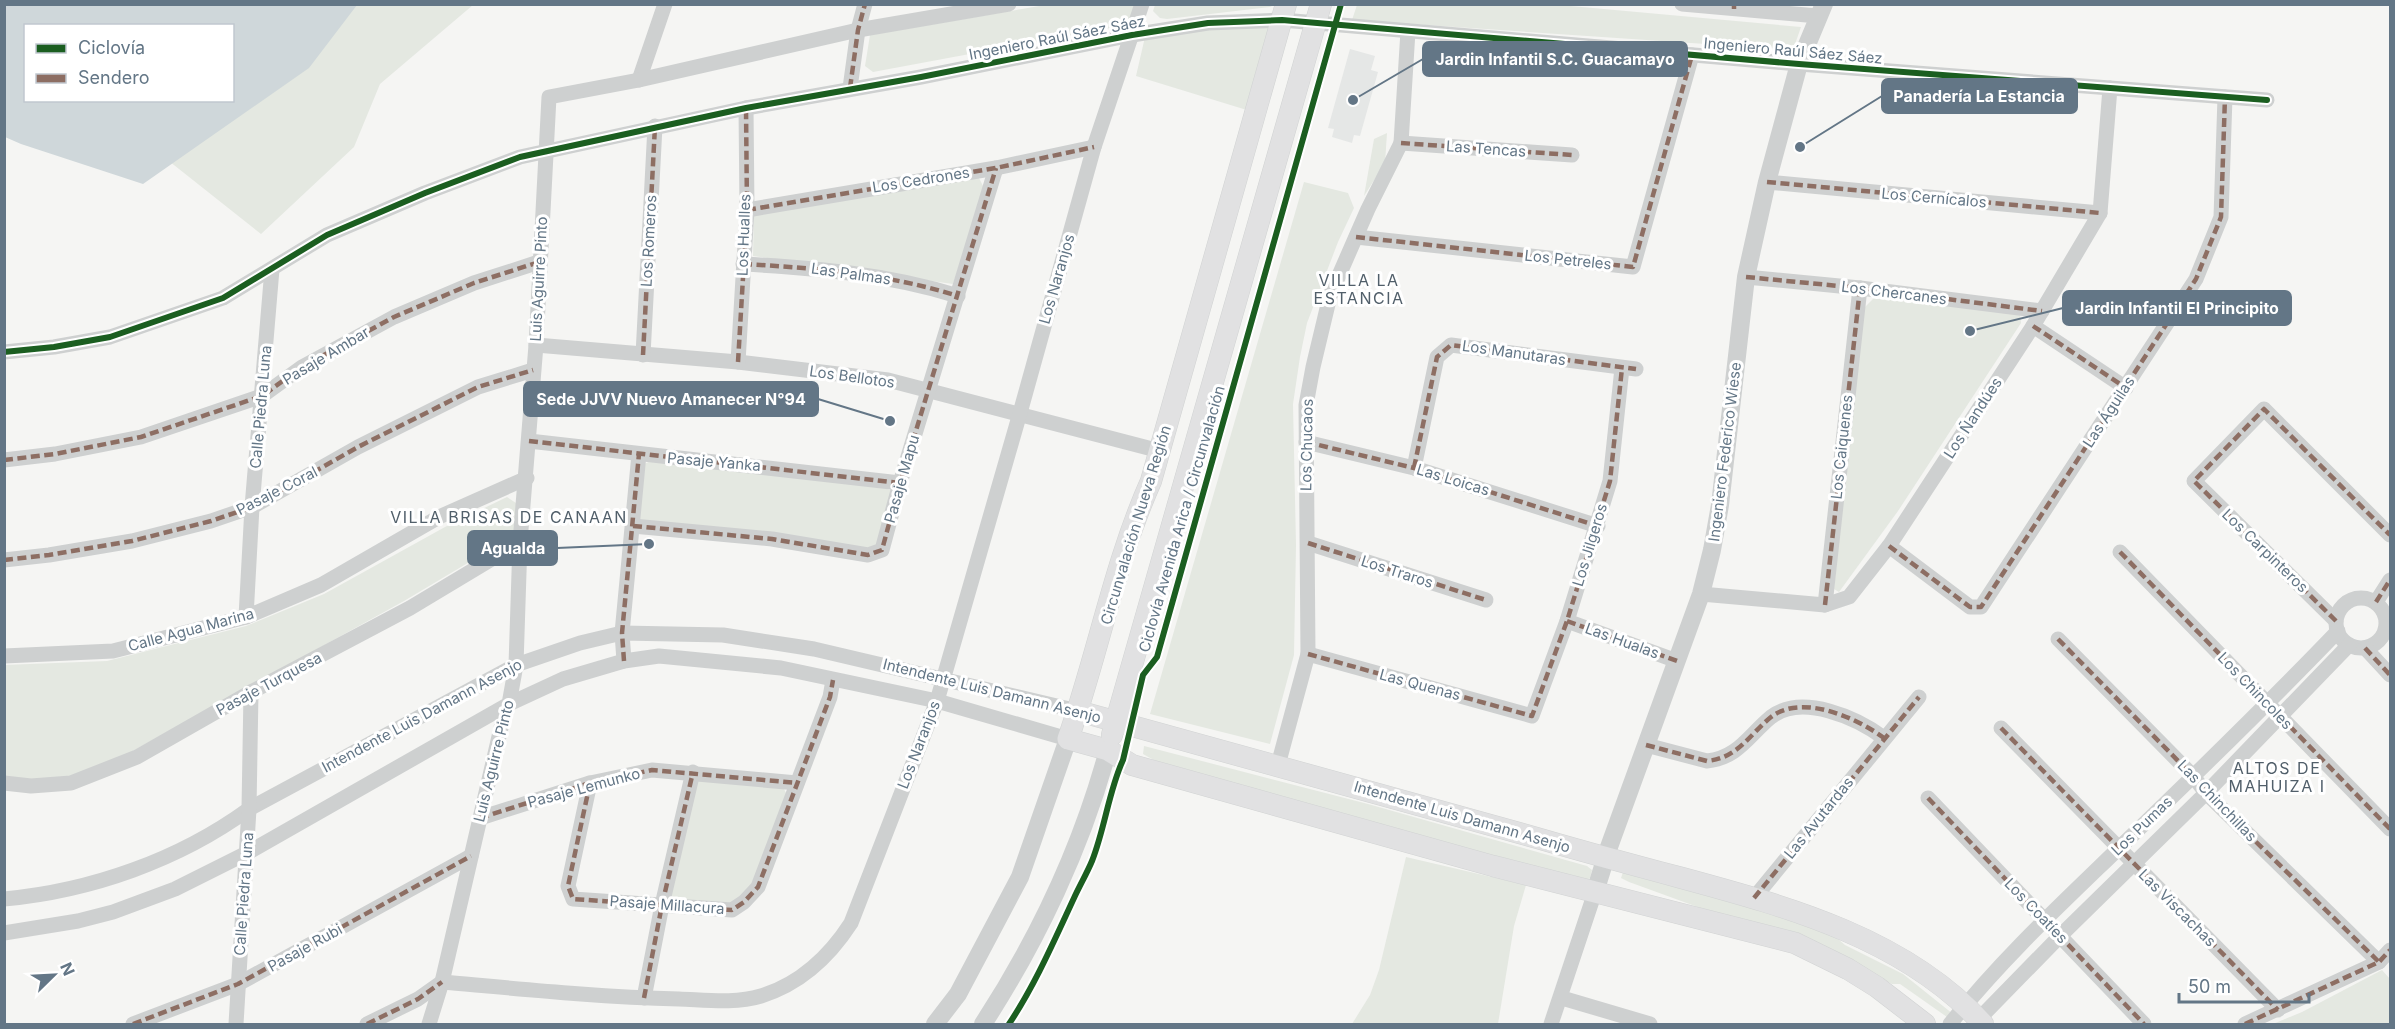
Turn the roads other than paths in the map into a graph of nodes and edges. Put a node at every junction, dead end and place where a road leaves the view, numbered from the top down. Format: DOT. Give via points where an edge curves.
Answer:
graph roads {
  1 [pos="665,4"];
  2 [pos="865,4"];
  3 [pos="1009,4"];
  4 [pos="1142,4"];
  5 [pos="1682,4"];
  6 [pos="1734,7"];
  7 [pos="965,8"];
  8 [pos="1821,10"];
  9 [pos="1284,12"];
  10 [pos="1318,14"];
  11 [pos="858,30"];
  12 [pos="1407,31"];
  13 [pos="1132,35"];
  14 [pos="1692,55"];
  15 [pos="1799,64"];
  16 [pos="639,80"];
  17 [pos="850,88"];
  18 [pos="2110,88"];
  19 [pos="2225,97"];
  20 [pos="2266,100"];
  21 [pos="746,108"];
  22 [pos="655,126"];
  23 [pos="1401,144"];
  24 [pos="1094,147"];
  25 [pos="546,152"];
  26 [pos="1572,155"];
  27 [pos="996,168"];
  28 [pos="1767,182"];
  29 [pos="747,210"];
  30 [pos="2100,213"];
  31 [pos="1356,237"];
  32 [pos="540,262"];
  33 [pos="743,264"];
  34 [pos="272,268"];
  35 [pos="1746,277"];
  36 [pos="1860,288"];
  37 [pos="958,296"];
  38 [pos="2042,311"];
  39 [pos="2033,326"];
  40 [pos="536,345"];
  41 [pos="4,352"];
  42 [pos="644,355"];
  43 [pos="738,362"];
  44 [pos="1629,369"];
  45 [pos="533,370"];
  46 [pos="2126,388"];
  47 [pos="928,391"];
  48 [pos="262,396"];
  49 [pos="1020,413"];
  50 [pos="529,441"];
  51 [pos="1306,442"];
  52 [pos="1160,452"];
  53 [pos="639,454"];
  54 [pos="4,460"];
  55 [pos="1414,468"];
  56 [pos="527,478"];
  57 [pos="900,483"];
  58 [pos="252,507"];
  59 [pos="633,526"];
  60 [pos="1598,526"];
  61 [pos="2391,535"];
  62 [pos="520,542"];
  63 [pos="1308,543"];
  64 [pos="1889,546"];
  65 [pos="2120,552"];
  66 [pos="4,560"];
  67 [pos="2391,579"];
  68 [pos="1701,594"];
  69 [pos="1486,600"];
  70 [pos="2376,602"];
  71 [pos="1825,605"];
  72 [pos="246,617"];
  73 [pos="1567,621"];
  74 [pos="2337,626"];
  75 [pos="622,633"];
  76 [pos="2058,639"];
  77 [pos="2349,645"];
  78 [pos="2365,648"];
  79 [pos="1308,654"];
  80 [pos="4,656"];
  81 [pos="624,661"];
  82 [pos="1677,661"];
  83 [pos="516,664"];
  84 [pos="2391,675"];
  85 [pos="942,678"];
  86 [pos="833,680"];
  87 [pos="251,692"];
  88 [pos="1919,696"];
  89 [pos="937,701"];
  90 [pos="509,704"];
  91 [pos="2267,705"];
  92 [pos="1078,711"];
  93 [pos="1532,716"];
  94 [pos="2280,717"];
  95 [pos="1115,721"];
  96 [pos="2001,728"];
  97 [pos="1884,738"];
  98 [pos="1068,739"];
  99 [pos="1646,744"];
  100 [pos="1108,750"];
  101 [pos="1278,765"];
  102 [pos="693,772"];
  103 [pos="2193,776"];
  104 [pos="4,783"];
  105 [pos="590,783"];
  106 [pos="797,783"];
  107 [pos="2206,793"];
  108 [pos="1928,798"];
  109 [pos="249,809"];
  110 [pos="480,818"];
  111 [pos="2391,829"];
  112 [pos="2119,848"];
  113 [pos="247,853"];
  114 [pos="471,856"];
  115 [pos="1605,858"];
  116 [pos="2134,864"];
  117 [pos="1595,892"];
  118 [pos="1754,898"];
  119 [pos="4,899"];
  120 [pos="662,905"];
  121 [pos="2044,920"];
  122 [pos="4,933"];
  123 [pos="2060,936"];
  124 [pos="2391,950"];
  125 [pos="2379,962"];
  126 [pos="442,982"];
  127 [pos="238,984"];
  128 [pos="644,998"];
  129 [pos="1562,998"];
  130 [pos="2277,1010"];
  131 [pos="1975,1018"];
  132 [pos="133,1024"];
  133 [pos="236,1024"];
  134 [pos="367,1024"];
  135 [pos="429,1024"];
  136 [pos="935,1024"];
  137 [pos="982,1024"];
  138 [pos="1551,1024"];
  139 [pos="1650,1024"];
  140 [pos="1925,1024"];
  141 [pos="1950,1024"];
  142 [pos="2144,1024"];
  143 [pos="2246,1024"];
  1 -- 16 [label="street"];
  2 -- 11 [label="street"];
  3 -- 7 [label="street"];
  4 -- 13 [label="street, Los Naranjos"];
  5 -- 6 [label="street"];
  6 -- 8 [label="street"];
  7 -- 11 [label="street"];
  8 -- 15 [label="street, Ingeniero Federico Wiese"];
  9 -- 10 [label="street, Ingeniero Raúl Sáez Sáez"];
  9 -- 13 [label="street, Ingeniero Raúl Sáez Sáez"];
  9 -- 52 [label="main road, Circunvalación Nueva Región"];
  10 -- 12 [label="street, Ingeniero Raúl Sáez Sáez"];
  10 -- 95 [label="main road"];
  11 -- 16 [label="street"];
  11 -- 17 [label="street"];
  12 -- 14 [label="street, Ingeniero Raúl Sáez Sáez"];
  12 -- 23 [label="street, Los Chucaos"];
  13 -- 17 [label="street, Ingeniero Raúl Sáez Sáez"];
  13 -- 24 [label="street, Los Naranjos"];
  14 -- 15 [label="street, Ingeniero Raúl Sáez Sáez"];
  14 -- 31 [label="street, Los Petreles" via="1633,267"];
  15 -- 18 [label="street, Ingeniero Raúl Sáez Sáez"];
  15 -- 28 [label="street, Ingeniero Federico Wiese"];
  16 -- 25 [label="street, Luis Aguirre Pinto" via="549,98"];
  17 -- 21 [label="street, Ingeniero Raúl Sáez Sáez"];
  18 -- 19 [label="street, Ingeniero Raúl Sáez Sáez"];
  18 -- 30 [label="street, Los Ñandúes"];
  19 -- 20 [label="street, Ingeniero Raúl Sáez Sáez"];
  19 -- 46 [label="street, Las Águilas" via="2222,217 2196,279"];
  21 -- 22 [label="street, Ingeniero Raúl Sáez Sáez"];
  21 -- 29 [label="street, Los Hualles"];
  22 -- 25 [label="street, Ingeniero Raúl Sáez Sáez"];
  22 -- 42 [label="street, Los Romeros"];
  23 -- 26 [label="street, Las Tencas"];
  23 -- 31 [label="street, Los Chucaos"];
  24 -- 27 [label="street, Los Cedrones"];
  24 -- 49 [label="street, Los Naranjos"];
  25 -- 32 [label="street, Luis Aguirre Pinto"];
  25 -- 34 [label="street, Ingeniero Raúl Sáez Sáez" via="520,157 425,193 327,235"];
  27 -- 29 [label="street, Los Cedrones"];
  27 -- 37 [label="street, Pasaje Mapu"];
  28 -- 30 [label="street, Los Cernícalos"];
  28 -- 35 [label="street, Ingeniero Federico Wiese"];
  29 -- 33 [label="street, Los Hualles"];
  30 -- 38 [label="street, Los Ñandúes"];
  31 -- 51 [label="street, Los Chucaos" via="1330,296 1317,346 1306,405"];
  32 -- 40 [label="street, Luis Aguirre Pinto"];
  32 -- 48 [label="street, Pasaje Ambar" via="474,283 394,317 302,367"];
  33 -- 37 [label="street, Las Palmas" via="810,268 918,284"];
  33 -- 43 [label="street, Los Hualles"];
  34 -- 41 [label="street, Ingeniero Raúl Sáez Sáez" via="223,298 110,337"];
  34 -- 48 [label="street, Calle Piedra Luna"];
  35 -- 36 [label="street, Los Chercanes"];
  35 -- 68 [label="street, Ingeniero Federico Wiese" via="1720,505"];
  36 -- 38 [label="street, Los Chercanes"];
  36 -- 71 [label="street, Los Caiquenes"];
  37 -- 47 [label="street, Pasaje Mapu"];
  38 -- 39 [label="street, Los Ñandúes"];
  39 -- 46 [label="street"];
  39 -- 64 [label="street, Los Ñandúes"];
  40 -- 42 [label="street, Los Bellotos"];
  40 -- 45 [label="street, Luis Aguirre Pinto"];
  42 -- 43 [label="street, Los Bellotos"];
  43 -- 47 [label="street, Los Bellotos" via="888,380"];
  44 -- 55 [label="street, Los Manutaras" via="1451,345 1437,357"];
  44 -- 60 [label="street, Los Jilgeros" via="1610,481"];
  45 -- 50 [label="street, Luis Aguirre Pinto"];
  45 -- 58 [label="street, Pasaje Coral" via="478,387 358,447"];
  46 -- 64 [label="street, Las Águilas" via="1981,607 1970,607"];
  47 -- 49 [label="street, Los Bellotos"];
  47 -- 57 [label="street, Pasaje Mapu"];
  48 -- 54 [label="street, Pasaje Ambar" via="141,437"];
  48 -- 58 [label="street, Calle Piedra Luna"];
  49 -- 52 [label="street, Los Bellotos"];
  49 -- 85 [label="street, Los Naranjos"];
  50 -- 53 [label="street, Pasaje Yanka"];
  50 -- 56 [label="street, Luis Aguirre Pinto"];
  51 -- 55 [label="street, Las Loicas"];
  51 -- 63 [label="street, Los Chucaos"];
  52 -- 92 [label="main road, Circunvalación Nueva Región" via="1133,522"];
  53 -- 57 [label="street, Pasaje Yanka"];
  53 -- 59 [label="street"];
  55 -- 60 [label="street, Las Loicas"];
  56 -- 62 [label="street, Luis Aguirre Pinto"];
  56 -- 72 [label="street, Calle Agua Marina" via="439,517 321,585"];
  57 -- 59 [label="street, Pasaje Mapu" via="882,550 868,555 772,539"];
  58 -- 66 [label="street, Pasaje Coral" via="132,541"];
  58 -- 72 [label="street, Calle Piedra Luna"];
  59 -- 75 [label="street"];
  60 -- 73 [label="street, Los Jilgeros"];
  61 -- 74 [label="street, Los Carpinteros" via="2264,409 2194,481"];
  62 -- 83 [label="street, Luis Aguirre Pinto"];
  62 -- 87 [label="street, Pasaje Turquesa" via="410,609"];
  63 -- 69 [label="street, Los Traros"];
  63 -- 79 [label="street, Los Chucaos"];
  64 -- 71 [label="street, Los Ñandúes" via="1849,597"];
  65 -- 91 [label="street, Los Chincoles"];
  67 -- 70 [label="street"];
  68 -- 71 [label="street, Los Ñandúes"];
  68 -- 82 [label="street, Ingeniero Federico Wiese"];
  70 -- 74 [label="street, Los Pumas" via="2354,598 2342,607"];
  70 -- 78 [label="street" via="2386,615 2385,633"];
  72 -- 80 [label="street, Calle Agua Marina" via="113,651"];
  73 -- 82 [label="street, Las Hualas"];
  73 -- 93 [label="street, Los Jilgeros"];
  74 -- 77 [label="street"];
  74 -- 91 [label="street, Los Pumas"];
  75 -- 81 [label="street"];
  75 -- 83 [label="street, Intendente Luis Damann Asenjo"];
  75 -- 85 [label="street, Intendente Luis Damann Asenjo" via="723,636 770,642"];
  76 -- 103 [label="street, Las Chinchillas"];
  77 -- 78 [label="street"];
  77 -- 94 [label="street, Los Pumas"];
  78 -- 84 [label="street"];
  79 -- 93 [label="street, Las Quenas"];
  79 -- 101 [label="street, Los Chucaos"];
  81 -- 86 [label="street, Intendente Luis Damann Asenjo" via="659,657 727,661"];
  81 -- 90 [label="street, Intendente Luis Damann Asenjo" via="562,679"];
  82 -- 99 [label="street, Ingeniero Federico Wiese"];
  83 -- 90 [label="street, Luis Aguirre Pinto"];
  83 -- 109 [label="street, Intendente Luis Damann Asenjo"];
  85 -- 89 [label="street, Los Naranjos"];
  85 -- 92 [label="street, Intendente Luis Damann Asenjo"];
  86 -- 89 [label="street, Intendente Luis Damann Asenjo"];
  86 -- 106 [label="street, Pasaje Millacura"];
  87 -- 104 [label="street, Pasaje Turquesa" via="137,757 97,774 71,783"];
  87 -- 109 [label="street, Calle Piedra Luna"];
  88 -- 97 [label="street, Las Avutardas"];
  89 -- 98 [label="street, Intendente Luis Damann Asenjo"];
  89 -- 128 [label="street, Los Naranjos" via="851,923 832,950 792,982 759,997 742,1001"];
  90 -- 110 [label="street, Luis Aguirre Pinto"];
  90 -- 113 [label="street, Intendente Luis Damann Asenjo"];
  91 -- 94 [label="street, Los Chincoles"];
  91 -- 103 [label="street, Los Pumas"];
  92 -- 95 [label="main road, Intendente Luis Damann Asenjo"];
  92 -- 98 [label="main road, Circunvalación Nueva Región"];
  94 -- 107 [label="street, Los Pumas"];
  94 -- 111 [label="street, Los Chincoles"];
  95 -- 100 [label="main road"];
  95 -- 101 [label="main road, Intendente Luis Damann Asenjo"];
  96 -- 112 [label="street, Las Viscachas"];
  97 -- 99 [label="street" via="1863,723 1803,707 1779,712 1735,752 1717,760 1707,761"];
  97 -- 118 [label="street, Las Avutardas"];
  98 -- 100 [label="main road, Intendente Luis Damann Asenjo"];
  98 -- 136 [label="street, Circunvalación Nueva Región" via="1020,877 958,994"];
  99 -- 115 [label="street, Ingeniero Federico Wiese"];
  100 -- 117 [label="main road, Intendente Luis Damann Asenjo" via="1132,765"];
  100 -- 137 [label="street" via="1052,900 1012,977"];
  101 -- 115 [label="main road, Intendente Luis Damann Asenjo"];
  102 -- 105 [label="street, Pasaje Lemunko" via="652,770"];
  102 -- 106 [label="street, Pasaje Lemunko"];
  102 -- 120 [label="street"];
  103 -- 107 [label="street, Las Chinchillas"];
  103 -- 112 [label="street, Los Pumas"];
  105 -- 110 [label="street, Pasaje Lemunko"];
  105 -- 120 [label="street, Pasaje Millacura" via="568,886 573,898"];
  106 -- 120 [label="street, Pasaje Millacura" via="758,887 744,902 732,910"];
  107 -- 116 [label="street, Los Pumas"];
  107 -- 125 [label="street, Las Chinchillas"];
  108 -- 121 [label="street, Los Coatíes"];
  109 -- 113 [label="street, Calle Piedra Luna"];
  109 -- 119 [label="street, Intendente Luis Damann Asenjo" via="219,831 154,862 84,884"];
  110 -- 114 [label="street, Luis Aguirre Pinto"];
  112 -- 116 [label="street, Las Viscachas"];
  112 -- 121 [label="street, Los Pumas"];
  113 -- 122 [label="street, Intendente Luis Damann Asenjo" via="175,889 124,908 69,923"];
  113 -- 127 [label="street, Calle Piedra Luna"];
  114 -- 126 [label="street, Luis Aguirre Pinto"];
  114 -- 127 [label="street, Pasaje Rubi"];
  115 -- 117 [label="street, Ingeniero Federico Wiese"];
  115 -- 118 [label="main road, Intendente Luis Damann Asenjo"];
  116 -- 123 [label="street, Los Pumas"];
  116 -- 130 [label="street, Las Viscachas"];
  117 -- 129 [label="street"];
  117 -- 140 [label="main road, Intendente Luis Damann Asenjo" via="1795,943 1877,987"];
  118 -- 131 [label="main road, Intendente Luis Damann Asenjo" via="1816,917 1875,945 1935,982"];
  120 -- 128 [label="street"];
  121 -- 123 [label="street, Los Coatíes"];
  121 -- 131 [label="street, Los Pumas"];
  123 -- 131 [label="street, Los Pumas"];
  123 -- 142 [label="street, Los Coatíes"];
  124 -- 125 [label="street"];
  125 -- 130 [label="street"];
  126 -- 128 [label="street, Los Naranjos"];
  126 -- 134 [label="street" via="418,999"];
  126 -- 135 [label="street, Luis Aguirre Pinto"];
  127 -- 132 [label="street, Pasaje Rubi"];
  127 -- 133 [label="street, Calle Piedra Luna"];
  129 -- 138 [label="street"];
  129 -- 139 [label="street"];
  130 -- 143 [label="street"];
  131 -- 141 [label="street, Los Pumas"];
}
